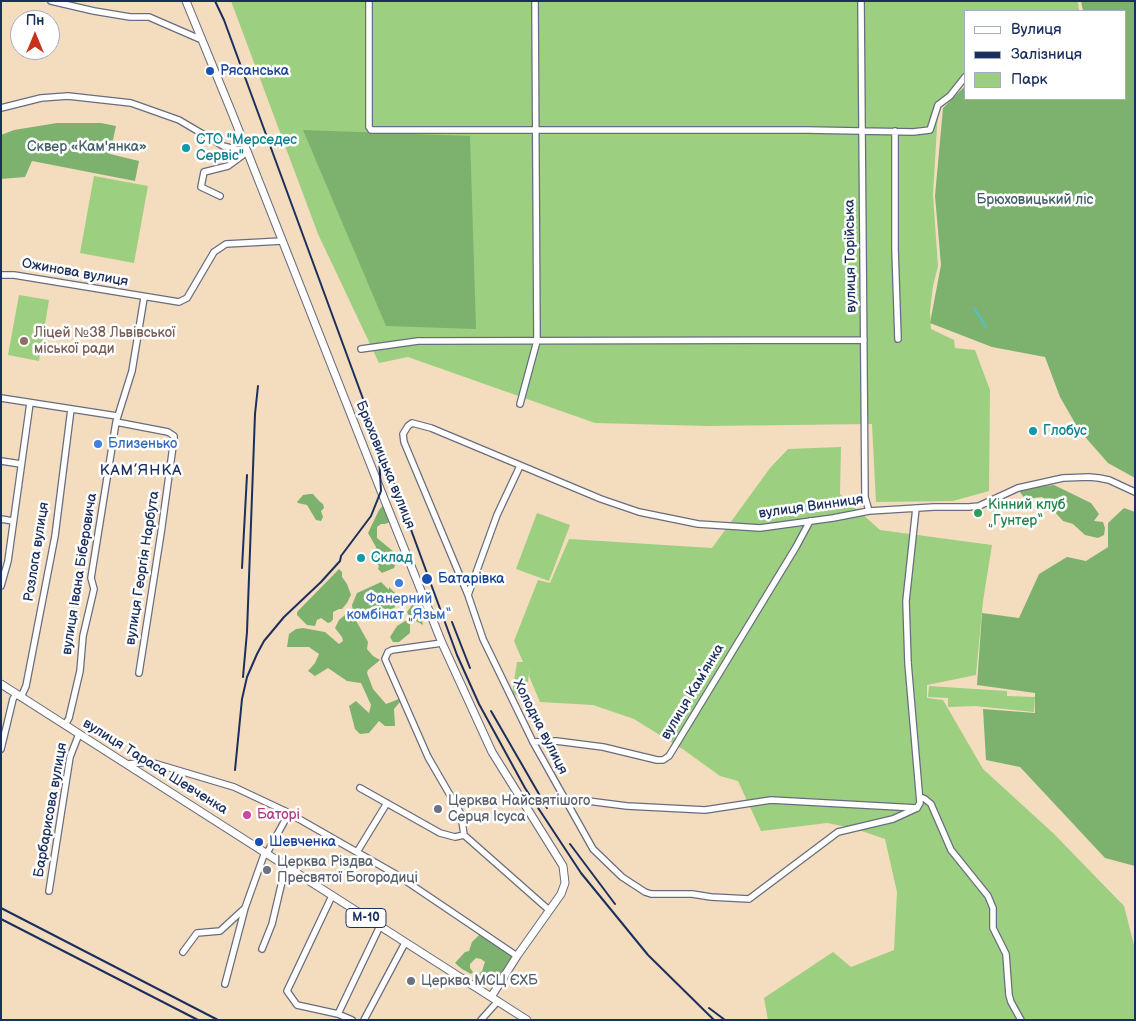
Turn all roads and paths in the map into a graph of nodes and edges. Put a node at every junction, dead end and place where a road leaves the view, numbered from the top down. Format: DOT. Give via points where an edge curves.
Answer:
graph roads {
  1 [pos="51,1"];
  2 [pos="186,1"];
  3 [pos="369,1"];
  4 [pos="535,1"];
  5 [pos="861,1"];
  6 [pos="202,40"];
  7 [pos="964,78"];
  8 [pos="1,108"];
  9 [pos="536,130"];
  10 [pos="862,131"];
  11 [pos="895,131"];
  12 [pos="247,152"];
  13 [pos="220,196"];
  14 [pos="282,241"];
  15 [pos="1,275"];
  16 [pos="144,298"];
  17 [pos="898,339"];
  18 [pos="864,340"];
  19 [pos="537,341"];
  20 [pos="361,349"];
  21 [pos="1,398"];
  22 [pos="30,403"];
  23 [pos="520,404"];
  24 [pos="71,409"];
  25 [pos="117,419"];
  26 [pos="412,424"];
  27 [pos="1,461"];
  28 [pos="21,464"];
  29 [pos="520,466"];
  30 [pos="1135,492"];
  31 [pos="916,508"];
  32 [pos="869,511"];
  33 [pos="1,519"];
  34 [pos="810,521"];
  35 [pos="13,522"];
  36 [pos="2,584"];
  37 [pos="468,595"];
  38 [pos="442,642"];
  39 [pos="138,673"];
  40 [pos="1,684"];
  41 [pos="19,695"];
  42 [pos="65,724"];
  43 [pos="79,734"];
  44 [pos="533,742"];
  45 [pos="1,749"];
  46 [pos="127,764"];
  47 [pos="360,788"];
  48 [pos="920,797"];
  49 [pos="387,803"];
  50 [pos="568,803"];
  51 [pos="917,808"];
  52 [pos="289,813"];
  53 [pos="464,835"];
  54 [pos="266,852"];
  55 [pos="357,852"];
  56 [pos="288,867"];
  57 [pos="49,891"];
  58 [pos="332,896"];
  59 [pos="245,908"];
  60 [pos="549,910"];
  61 [pos="380,926"];
  62 [pos="406,942"];
  63 [pos="262,949"];
  64 [pos="183,952"];
  65 [pos="517,956"];
  66 [pos="225,984"];
  67 [pos="495,999"];
  68 [pos="338,1014"];
  69 [pos="352,1020"];
  70 [pos="364,1020"];
  71 [pos="481,1020"];
  72 [pos="527,1020"];
  73 [pos="1021,1020"];
  1 -- 6 [label="street" via="130,17 149,17"];
  2 -- 6 [label="main road, Брюховицька вулиця"];
  3 -- 9 [label="street" via="371,130"];
  4 -- 9 [label="street"];
  5 -- 10 [label="street, вулиця Торійська"];
  6 -- 12 [label="main road, Брюховицька вулиця"];
  7 -- 11 [label="street" via="938,105 930,130"];
  8 -- 12 [label="street" via="40,98 68,96 131,102 179,120 223,146"];
  9 -- 10 [label="street"];
  9 -- 19 [label="street"];
  10 -- 11 [label="street"];
  10 -- 18 [label="street, вулиця Торійська"];
  11 -- 17 [label="street"];
  12 -- 13 [label="street" via="228,166 204,172 201,187"];
  12 -- 14 [label="main road, Брюховицька вулиця"];
  14 -- 16 [label="street" via="226,244 214,252 188,298 179,302"];
  14 -- 38 [label="main road, Брюховицька вулиця"];
  15 -- 16 [label="street, Ожинова вулиця"];
  16 -- 25 [label="street, вулиця Івана Біберовича" via="132,371"];
  18 -- 19 [label="street"];
  18 -- 32 [label="street, вулиця Торійська" via="865,497"];
  19 -- 20 [label="street" via="418,341"];
  19 -- 23 [label="street"];
  21 -- 22 [label="street"];
  22 -- 24 [label="street"];
  22 -- 28 [label="street"];
  24 -- 25 [label="street"];
  24 -- 41 [label="street, Розлога вулиця" via="55,536 26,686"];
  25 -- 39 [label="street, вулиця Георгія Нарбута" via="174,436"];
  25 -- 42 [label="street, вулиця Івана Біберовича" via="91,578 94,589 83,636 80,671"];
  26 -- 29 [label="street, вулиця Винниця" via="431,428"];
  26 -- 37 [label="street, Холодна вулиця" via="403,434 404,442"];
  27 -- 28 [label="street"];
  28 -- 35 [label="street"];
  29 -- 34 [label="street, вулиця Винниця" via="639,512 698,524 760,528"];
  29 -- 37 [label="street" via="497,515"];
  30 -- 31 [label="street, вулиця Винниця" via="1109,480 1063,478 1018,488 979,506"];
  31 -- 32 [label="street, вулиця Винниця"];
  31 -- 48 [label="street" via="906,601"];
  32 -- 34 [label="street, вулиця Винниця"];
  33 -- 35 [label="street"];
  34 -- 44 [label="street, вулиця Камʼянка" via="669,756 657,760 603,747 556,741"];
  35 -- 36 [label="street"];
  37 -- 44 [label="street, Холодна вулиця" via="483,639"];
  38 -- 53 [label="street" via="392,650 385,659 428,757 461,814"];
  38 -- 60 [label="main road, Брюховицька вулиця" via="492,752 563,866 565,883"];
  40 -- 41 [label="main road, вулиця Тараса Шевченка / М-10"];
  41 -- 42 [label="main road, вулиця Тараса Шевченка / М-10"];
  41 -- 45 [label="street, Розлога вулиця" via="13,699"];
  42 -- 43 [label="main road, вулиця Тараса Шевченка / М-10"];
  43 -- 46 [label="main road, вулиця Тараса Шевченка / М-10"];
  43 -- 57 [label="street, Барбарисова вулиця" via="70,757"];
  44 -- 50 [label="street, Холодна вулиця"];
  46 -- 52 [label="street" via="150,762 234,787"];
  46 -- 54 [label="main road, вулиця Тараса Шевченка / М-10"];
  47 -- 49 [label="street"];
  48 -- 51 [label="street"];
  48 -- 73 [label="street" via="931,804 951,850 988,896 993,908 992,928 1006,954 1009,995"];
  49 -- 53 [label="street" via="440,833 455,837"];
  49 -- 55 [label="street"];
  50 -- 51 [label="street" via="572,799 705,810 771,800"];
  50 -- 51 [label="street, Холодна вулиця" via="593,849 622,877 647,893 749,899 838,832 893,818"];
  52 -- 54 [label="street"];
  52 -- 55 [label="street"];
  53 -- 60 [label="street"];
  54 -- 56 [label="main road, вулиця Тараса Шевченка / М-10"];
  54 -- 59 [label="street"];
  55 -- 65 [label="street" via="397,875"];
  56 -- 58 [label="main road, вулиця Тараса Шевченка / М-10"];
  56 -- 63 [label="street"];
  58 -- 61 [label="main road, вулиця Тараса Шевченка / М-10"];
  58 -- 68 [label="street" via="287,991 297,1005"];
  59 -- 64 [label="street" via="220,931 197,934"];
  59 -- 66 [label="street"];
  60 -- 65 [label="main road, Брюховицька вулиця"];
  61 -- 62 [label="main road, вулиця Тараса Шевченка / М-10"];
  61 -- 68 [label="street"];
  62 -- 67 [label="main road, вулиця Тараса Шевченка / М-10"];
  62 -- 70 [label="street"];
  65 -- 67 [label="main road, Брюховицька вулиця"];
  67 -- 71 [label="street"];
  67 -- 72 [label="main road, вулиця Тараса Шевченка / М-10"];
  68 -- 69 [label="street"];
}
